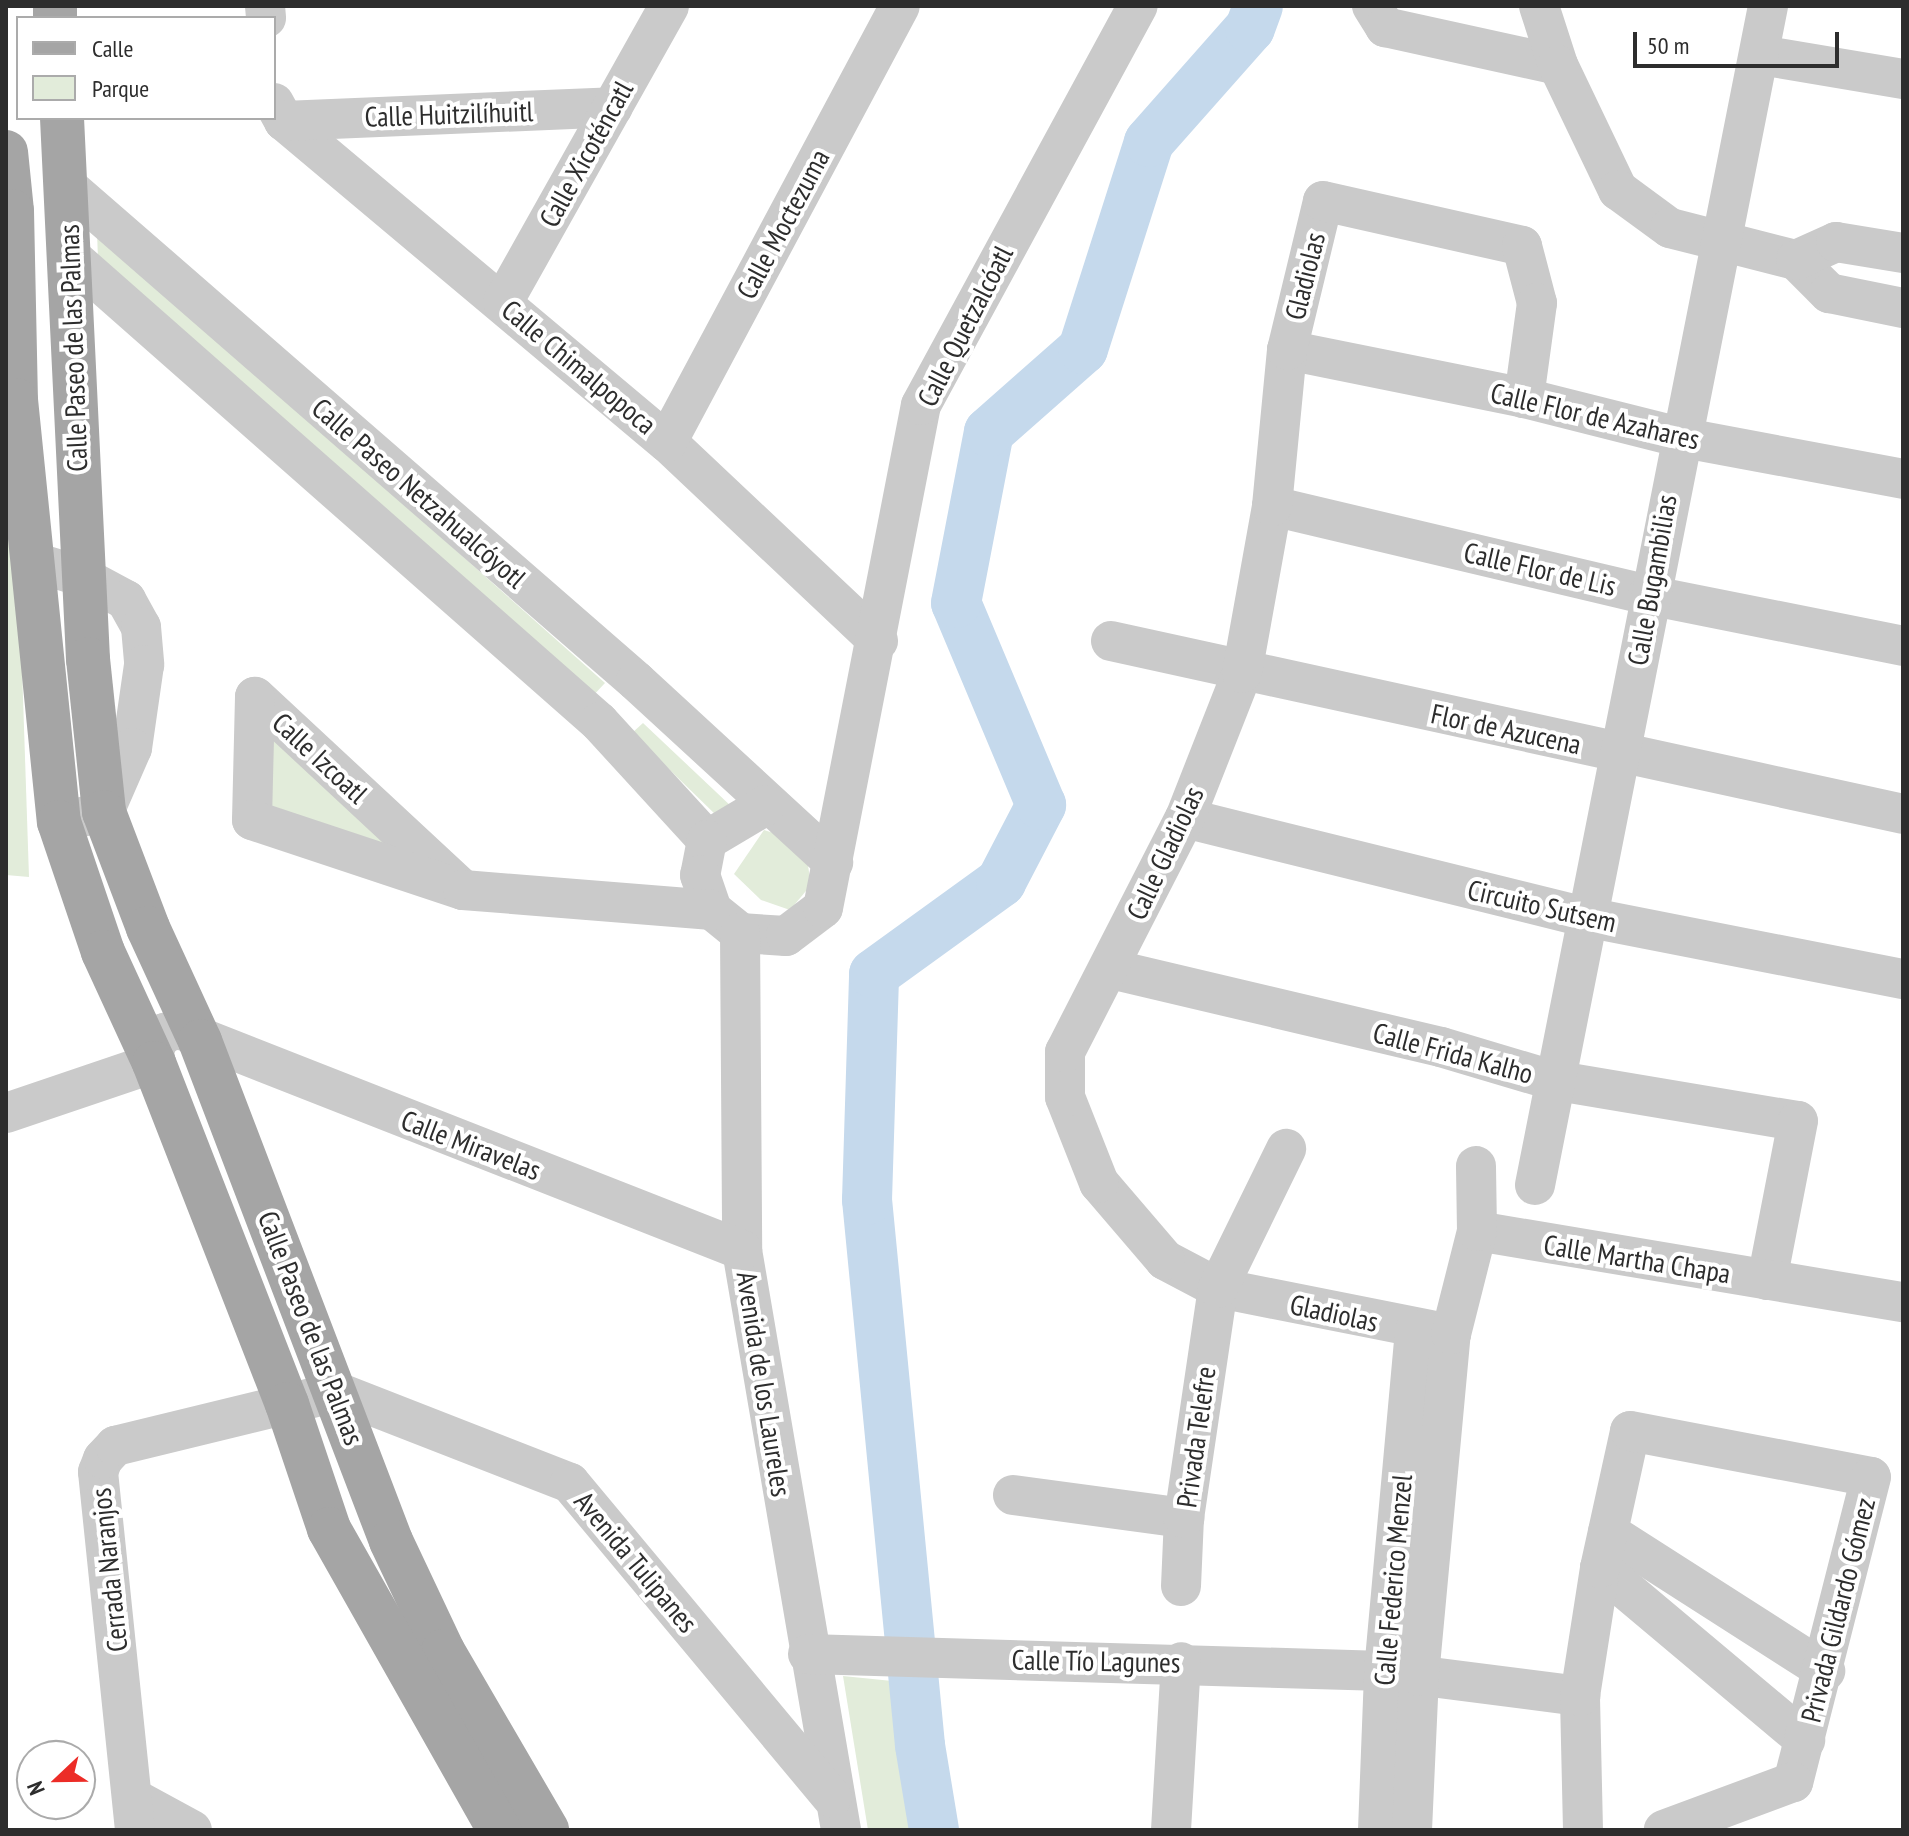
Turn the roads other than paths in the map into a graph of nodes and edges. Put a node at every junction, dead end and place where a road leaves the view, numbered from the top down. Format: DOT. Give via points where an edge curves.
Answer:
graph roads {
  1 [pos="669,6"];
  2 [pos="900,6"];
  3 [pos="1138,6"];
  4 [pos="1372,6"];
  5 [pos="1539,6"];
  6 [pos="1768,6"];
  7 [pos="1760,55"];
  8 [pos="1558,65"];
  9 [pos="1903,79"];
  10 [pos="613,107"];
  11 [pos="279,112"];
  12 [pos="62,120"];
  13 [pos="6,152"];
  14 [pos="67,186"];
  15 [pos="9,209"];
  16 [pos="1725,244"];
  17 [pos="1903,253"];
  18 [pos="70,256"];
  19 [pos="1796,260"];
  20 [pos="503,302"];
  21 [pos="1903,308"];
  22 [pos="1287,350"];
  23 [pos="1524,398"];
  24 [pos="1679,437"];
  25 [pos="667,442"];
  26 [pos="1903,479"];
  27 [pos="1272,506"];
  28 [pos="31,561"];
  29 [pos="83,577"];
  30 [pos="1648,595"];
  31 [pos="878,641"];
  32 [pos="1111,641"];
  33 [pos="1903,646"];
  34 [pos="1242,673"];
  35 [pos="636,681"];
  36 [pos="599,722"];
  37 [pos="1622,754"];
  38 [pos="766,805"];
  39 [pos="104,812"];
  40 [pos="1903,814"];
  41 [pos="1185,818"];
  42 [pos="59,822"];
  43 [pos="707,840"];
  44 [pos="833,862"];
  45 [pos="463,890"];
  46 [pos="1586,917"];
  47 [pos="726,922"];
  48 [pos="1111,969"];
  49 [pos="1903,979"];
  50 [pos="200,1041"];
  51 [pos="154,1063"];
  52 [pos="1552,1080"];
  53 [pos="10,1112"];
  54 [pos="1286,1149"];
  55 [pos="1476,1166"];
  56 [pos="1535,1185"];
  57 [pos="1477,1231"];
  58 [pos="742,1250"];
  59 [pos="1767,1280"];
  60 [pos="1218,1288"];
  61 [pos="1903,1302"];
  62 [pos="1433,1332"];
  63 [pos="337,1392"];
  64 [pos="287,1404"];
  65 [pos="1013,1495"];
  66 [pos="1184,1518"];
  67 [pos="1604,1550"];
  68 [pos="1181,1586"];
  69 [pos="808,1654"];
  70 [pos="1181,1662"];
  71 [pos="1825,1671"];
  72 [pos="1401,1673"];
  73 [pos="1580,1696"];
  74 [pos="1805,1740"];
  75 [pos="134,1814"];
  76 [pos="836,1814"];
  77 [pos="192,1830"];
  78 [pos="499,1830"];
  79 [pos="547,1830"];
  80 [pos="1171,1830"];
  81 [pos="1378,1830"];
  82 [pos="1412,1830"];
  83 [pos="1583,1830"];
  84 [pos="1664,1830"];
  1 -- 10 [label="street, Calle Xicoténcatl"];
  2 -- 25 [label="street, Calle Moctezuma"];
  3 -- 31 [label="street, Calle Quetzalcóatl" via="921,405"];
  4 -- 8 [label="street" via="1385,27"];
  5 -- 8 [label="street"];
  6 -- 7 [label="street, Calle Bugambilias"];
  7 -- 9 [label="street"];
  7 -- 16 [label="street, Calle Bugambilias"];
  8 -- 16 [label="street" via="1618,190 1670,228"];
  10 -- 11 [label="street, Calle Huitzilíhuitl"];
  10 -- 20 [label="street, Calle Xicoténcatl"];
  11 -- 20 [label="street, Calle Chimalpopoca"];
  12 -- 14 [label="main road, Calle Paseo de las Palmas"];
  13 -- 15 [label="main road, Calle Paseo de las Palmas"];
  14 -- 18 [label="main road, Calle Paseo de las Palmas"];
  14 -- 35 [label="street, Calle Paseo Netzahualcóyotl"];
  15 -- 28 [label="main road, Calle Paseo de las Palmas" via="16,400"];
  16 -- 19 [label="street"];
  16 -- 24 [label="street, Calle Bugambilias"];
  17 -- 19 [label="street" via="1836,242"];
  18 -- 29 [label="main road, Calle Paseo de las Palmas"];
  18 -- 36 [label="street, Calle Paseo Netzahualcóyotl"];
  19 -- 21 [label="street" via="1829,293"];
  20 -- 25 [label="street, Calle Chimalpopoca"];
  22 -- 23 [label="street, Calle Flor de Azahares"];
  22 -- 23 [label="street, Gladiolas" via="1323,201 1522,246 1537,303"];
  22 -- 27 [label="street, Calle Gladiolas"];
  23 -- 24 [label="street, Calle Flor de Azahares"];
  24 -- 26 [label="street, Calle Flor de Azahares"];
  24 -- 30 [label="street, Calle Bugambilias"];
  25 -- 31 [label="street, Calle Chimalpopoca"];
  27 -- 30 [label="street, Calle Flor de Lis"];
  27 -- 34 [label="street, Calle Gladiolas"];
  28 -- 29 [label="street"];
  28 -- 42 [label="main road, Calle Paseo de las Palmas"];
  29 -- 39 [label="main road, Calle Paseo de las Palmas"];
  30 -- 33 [label="street, Calle Flor de Lis"];
  30 -- 37 [label="street, Calle Bugambilias"];
  31 -- 44 [label="street, Calle Quetzalcóatl"];
  32 -- 34 [label="street, Flor de Azucena"];
  34 -- 37 [label="street, Flor de Azucena"];
  34 -- 41 [label="street, Calle Gladiolas"];
  35 -- 36 [label="street"];
  35 -- 38 [label="street, Calle Paseo Netzahualcóyotl"];
  36 -- 43 [label="street, Calle Paseo Netzahualcóyotl"];
  37 -- 40 [label="street, Flor de Azucena"];
  37 -- 46 [label="street, Calle Bugambilias"];
  38 -- 43 [label="street"];
  38 -- 44 [label="street"];
  39 -- 42 [label="street"];
  39 -- 50 [label="main road, Calle Paseo de las Palmas" via="148,928"];
  41 -- 46 [label="street, Circuito Sutsem"];
  41 -- 48 [label="street, Calle Gladiolas"];
  42 -- 51 [label="main road, Calle Paseo de las Palmas" via="103,952"];
  43 -- 47 [label="street" via="700,875"];
  44 -- 47 [label="street" via="823,908 786,936"];
  45 -- 45 [label="street, Calle Izcoatl" via="382,815 255,697 252,820"];
  45 -- 47 [label="street, Calle Izcoatl"];
  46 -- 49 [label="street, Circuito Sutsem"];
  46 -- 52 [label="street, Calle Bugambilias"];
  47 -- 58 [label="street, Avenida de los Laureles"];
  48 -- 52 [label="street, Calle Frida Kalho" via="1441,1047"];
  48 -- 60 [label="street, Calle Gladiolas" via="1065,1052 1065,1097 1099,1183 1127,1222 1165,1260"];
  50 -- 51 [label="street, Calle Miravelas" via="179,1029 164,1033 155,1045"];
  50 -- 58 [label="street, Calle Miravelas"];
  50 -- 63 [label="main road, Calle Paseo de las Palmas"];
  51 -- 53 [label="street"];
  51 -- 64 [label="main road, Calle Paseo de las Palmas"];
  52 -- 56 [label="street, Calle Bugambilias"];
  52 -- 59 [label="street, Calle Frida Kalho" via="1798,1121"];
  54 -- 60 [label="street, Privada Telefre"];
  55 -- 57 [label="street"];
  57 -- 59 [label="street, Calle Martha Chapa"];
  57 -- 62 [label="street"];
  58 -- 69 [label="street, Avenida de los Laureles"];
  59 -- 61 [label="street, Calle Martha Chapa"];
  60 -- 62 [label="street, Gladiolas"];
  60 -- 66 [label="street, Privada Telefre"];
  62 -- 72 [label="street, Calle Federico Menzel"];
  63 -- 64 [label="street, Cerrada Naranjos"];
  63 -- 76 [label="street, Avenida Tulipanes" via="570,1483"];
  63 -- 79 [label="main road, Calle Paseo de las Palmas" via="391,1541 443,1651"];
  64 -- 75 [label="street, Cerrada Naranjos" via="115,1446 98,1472"];
  64 -- 78 [label="main road, Calle Paseo de las Palmas" via="329,1529"];
  65 -- 66 [label="street"];
  66 -- 68 [label="street, Privada Telefre"];
  67 -- 71 [label="street"];
  67 -- 71 [label="street, Privada Gildardo Gómez" via="1630,1431 1871,1477"];
  67 -- 73 [label="street, Privada Gildardo Gómez"];
  67 -- 74 [label="street"];
  69 -- 70 [label="street, Calle Tío Lagunes"];
  69 -- 76 [label="street, Avenida de los Laureles"];
  70 -- 72 [label="street, Calle Tío Lagunes"];
  70 -- 80 [label="street"];
  71 -- 74 [label="street, Privada Gildardo Gómez"];
  72 -- 73 [label="street"];
  72 -- 81 [label="street, Calle Federico Menzel"];
  72 -- 82 [label="street, Calle Federico Menzel"];
  73 -- 83 [label="street, Privada Gildardo Gómez"];
  74 -- 84 [label="street, Privada Gildardo Gómez" via="1793,1782"];
  75 -- 77 [label="street"];
}
